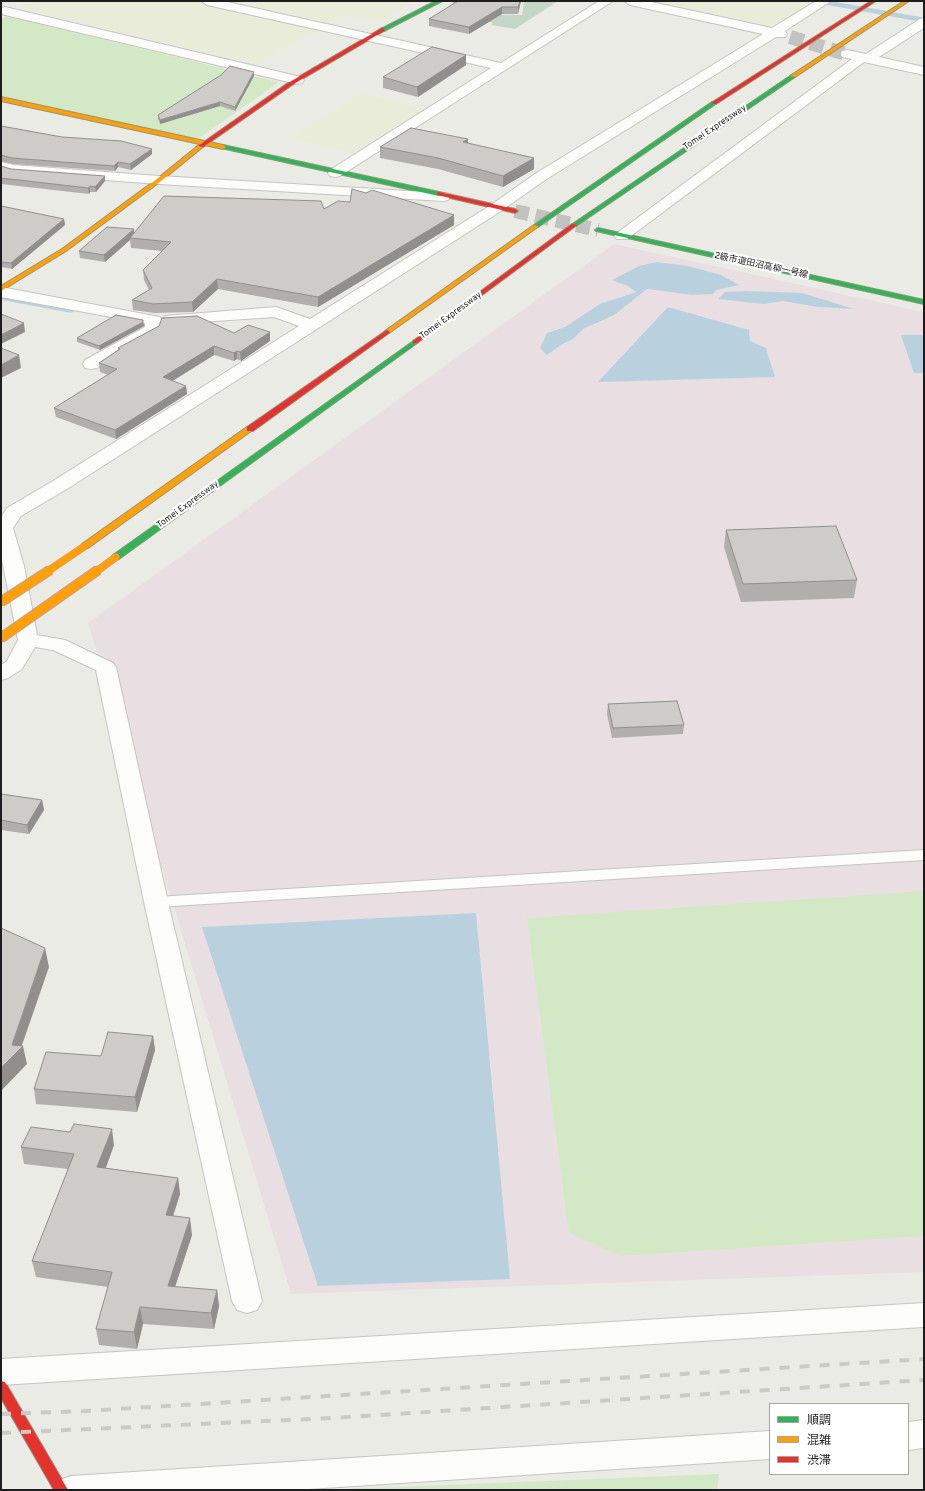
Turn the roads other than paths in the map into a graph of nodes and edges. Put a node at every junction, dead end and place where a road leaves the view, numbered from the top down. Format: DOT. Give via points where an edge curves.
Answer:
graph roads {
  1 [pos="26,1"];
  2 [pos="207,1"];
  3 [pos="440,1"];
  4 [pos="607,1"];
  5 [pos="630,1"];
  6 [pos="825,1"];
  7 [pos="874,1"];
  8 [pos="907,1"];
  9 [pos="3,11"];
  10 [pos="924,22"];
  11 [pos="773,32"];
  12 [pos="368,37"];
  13 [pos="790,37"];
  14 [pos="846,54"];
  15 [pos="864,58"];
  16 [pos="503,67"];
  17 [pos="924,70"];
  18 [pos="297,80"];
  19 [pos="1,99"];
  20 [pos="204,143"];
  21 [pos="7,168"];
  22 [pos="336,172"];
  23 [pos="1,180"];
  24 [pos="159,180"];
  25 [pos="443,197"];
  26 [pos="496,208"];
  27 [pos="515,211"];
  28 [pos="598,230"];
  29 [pos="622,236"];
  30 [pos="1,290"];
  31 [pos="924,302"];
  32 [pos="154,320"];
  33 [pos="311,324"];
  34 [pos="91,364"];
  35 [pos="7,570"];
  36 [pos="1,602"];
  37 [pos="1,638"];
  38 [pos="28,640"];
  39 [pos="1,674"];
  40 [pos="924,855"];
  41 [pos="156,902"];
  42 [pos="247,1301"];
  43 [pos="924,1315"];
  44 [pos="1,1372"];
  45 [pos="1,1386"];
  46 [pos="924,1434"];
  47 [pos="909,1436"];
  48 [pos="769,1444"];
  49 [pos="61,1490"];
  50 [pos="71,1490"];
  1 -- 9 [label="street"];
  2 -- 12 [label="street"];
  3 -- 12 [label="main road"];
  4 -- 16 [label="street"];
  5 -- 11 [label="street"];
  6 -- 11 [label="street"];
  7 -- 36 [label="main road, Tomei Expressway, bridge" via="745,82 567,204 85,546"];
  8 -- 37 [label="main road, Tomei Expressway, bridge" via="732,116 580,221"];
  9 -- 18 [label="street"];
  10 -- 15 [label="street"];
  11 -- 13 [label="street"];
  11 -- 26 [label="street" via="540,177"];
  12 -- 16 [label="street"];
  12 -- 18 [label="main road"];
  14 -- 15 [label="street"];
  15 -- 17 [label="street"];
  15 -- 29 [label="street"];
  16 -- 22 [label="street"];
  18 -- 20 [label="main road"];
  19 -- 20 [label="main road"];
  20 -- 22 [label="main road"];
  20 -- 24 [label="main road"];
  21 -- 23 [label="street"];
  21 -- 24 [label="street"];
  22 -- 25 [label="main road"];
  24 -- 25 [label="street"];
  24 -- 30 [label="main road" via="64,250"];
  25 -- 26 [label="main road"];
  26 -- 27 [label="main road"];
  26 -- 33 [label="street"];
  28 -- 29 [label="main road, 2級市道田沼高柳一号線"];
  29 -- 31 [label="main road, 2級市道田沼高柳一号線"];
  30 -- 32 [label="street"];
  32 -- 33 [label="street" via="276,312"];
  32 -- 34 [label="street" via="152,329"];
  33 -- 35 [label="street" via="14,512 3,528"];
  35 -- 38 [label="street"];
  38 -- 39 [label="street" via="15,665"];
  38 -- 41 [label="street" via="58,644 106,667"];
  40 -- 41 [label="lane"];
  41 -- 42 [label="street"];
  43 -- 44 [label="street"];
  45 -- 49 [label="main road"];
  46 -- 47 [label="street"];
  48 -- 50 [label="street"];
}
